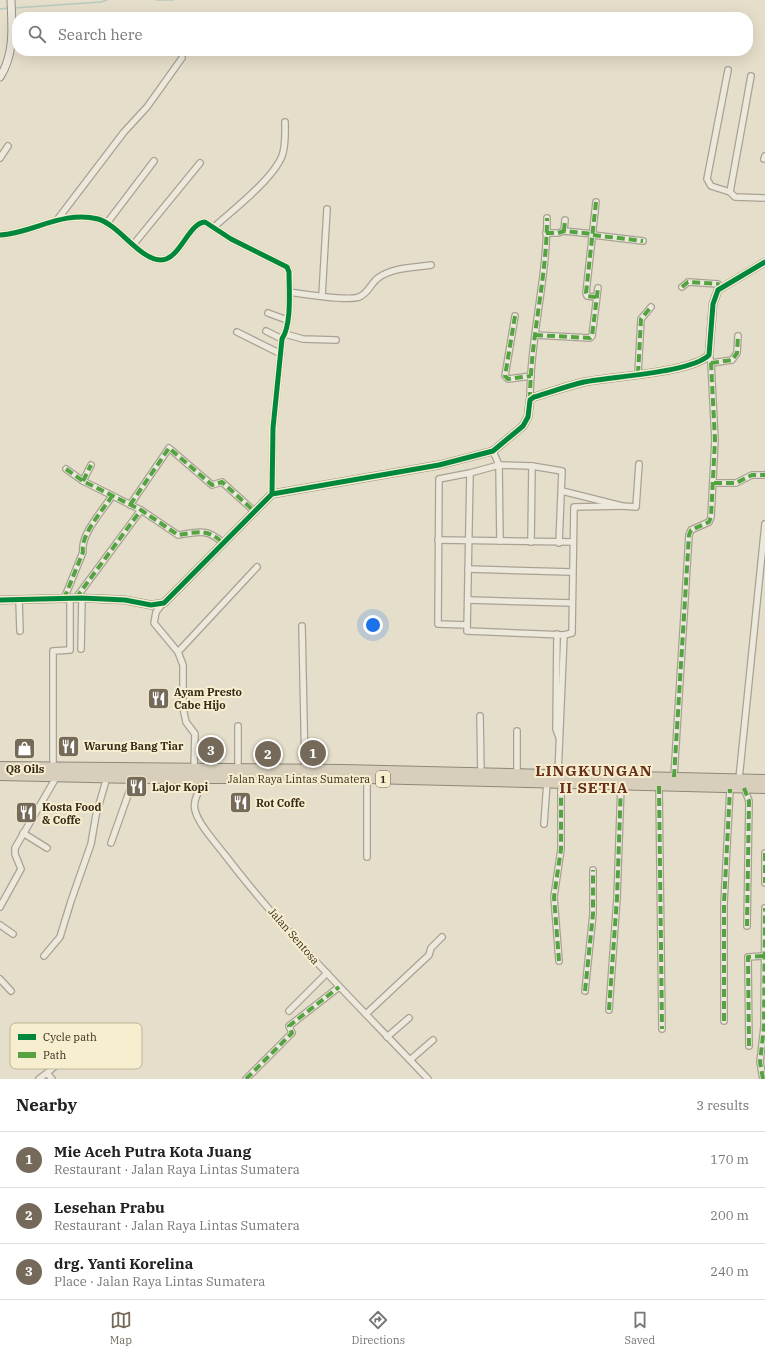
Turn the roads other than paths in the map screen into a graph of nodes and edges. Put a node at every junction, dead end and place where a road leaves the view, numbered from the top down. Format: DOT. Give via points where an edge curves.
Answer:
graph roads {
  1 [pos="11,0"];
  2 [pos="182,58"];
  3 [pos="728,70"];
  4 [pos="751,76"];
  5 [pos="0,77"];
  6 [pos="285,122"];
  7 [pos="8,146"];
  8 [pos="0,158"];
  9 [pos="154,161"];
  10 [pos="200,163"];
  11 [pos="730,192"];
  12 [pos="765,198"];
  13 [pos="596,202"];
  14 [pos="327,209"];
  15 [pos="547,218"];
  16 [pos="57,220"];
  17 [pos="565,220"];
  18 [pos="107,223"];
  19 [pos="214,227"];
  20 [pos="564,231"];
  21 [pos="546,233"];
  22 [pos="593,234"];
  23 [pos="0,235"];
  24 [pos="643,240"];
  25 [pos="133,245"];
  26 [pos="765,262"];
  27 [pos="431,265"];
  28 [pos="682,287"];
  29 [pos="720,287"];
  30 [pos="598,288"];
  31 [pos="289,292"];
  32 [pos="322,296"];
  33 [pos="596,297"];
  34 [pos="651,307"];
  35 [pos="268,313"];
  36 [pos="515,316"];
  37 [pos="287,320"];
  38 [pos="266,331"];
  39 [pos="237,332"];
  40 [pos="535,335"];
  41 [pos="738,336"];
  42 [pos="284,337"];
  43 [pos="336,340"];
  44 [pos="281,354"];
  45 [pos="709,355"];
  46 [pos="711,363"];
  47 [pos="638,374"];
  48 [pos="531,376"];
  49 [pos="530,400"];
  50 [pos="493,451"];
  51 [pos="639,464"];
  52 [pos="91,465"];
  53 [pos="499,465"];
  54 [pos="532,466"];
  55 [pos="66,469"];
  56 [pos="470,473"];
  57 [pos="765,475"];
  58 [pos="83,481"];
  59 [pos="714,483"];
  60 [pos="562,491"];
  61 [pos="272,494"];
  62 [pos="112,496"];
  63 [pos="130,504"];
  64 [pos="622,506"];
  65 [pos="141,510"];
  66 [pos="254,511"];
  67 [pos="765,524"];
  68 [pos="438,540"];
  69 [pos="468,540"];
  70 [pos="500,541"];
  71 [pos="531,542"];
  72 [pos="573,542"];
  73 [pos="223,543"];
  74 [pos="559,543"];
  75 [pos="257,567"];
  76 [pos="468,569"];
  77 [pos="572,572"];
  78 [pos="73,598"];
  79 [pos="0,600"];
  80 [pos="19,600"];
  81 [pos="468,600"];
  82 [pos="164,603"];
  83 [pos="572,603"];
  84 [pos="467,625"];
  85 [pos="302,626"];
  86 [pos="20,631"];
  87 [pos="557,634"];
  88 [pos="564,635"];
  89 [pos="81,649"];
  90 [pos="178,652"];
  91 [pos="560,680"];
  92 [pos="480,716"];
  93 [pos="238,726"];
  94 [pos="517,731"];
  95 [pos="0,767"];
  96 [pos="194,769"];
  97 [pos="212,769"];
  98 [pos="238,770"];
  99 [pos="305,770"];
  100 [pos="55,772"];
  101 [pos="481,773"];
  102 [pos="517,773"];
  103 [pos="0,775"];
  104 [pos="107,777"];
  105 [pos="674,777"];
  106 [pos="134,778"];
  107 [pos="367,778"];
  108 [pos="559,778"];
  109 [pos="207,779"];
  110 [pos="765,780"];
  111 [pos="547,782"];
  112 [pos="741,783"];
  113 [pos="621,784"];
  114 [pos="659,786"];
  115 [pos="765,788"];
  116 [pos="730,789"];
  117 [pos="544,824"];
  118 [pos="24,833"];
  119 [pos="111,843"];
  120 [pos="46,848"];
  121 [pos="765,853"];
  122 [pos="367,857"];
  123 [pos="593,870"];
  124 [pos="765,883"];
  125 [pos="0,907"];
  126 [pos="765,908"];
  127 [pos="0,925"];
  128 [pos="747,926"];
  129 [pos="13,934"];
  130 [pos="442,937"];
  131 [pos="44,956"];
  132 [pos="764,956"];
  133 [pos="559,961"];
  134 [pos="327,973"];
  135 [pos="0,979"];
  136 [pos="339,987"];
  137 [pos="11,991"];
  138 [pos="585,991"];
  139 [pos="609,1010"];
  140 [pos="289,1011"];
  141 [pos="366,1014"];
  142 [pos="409,1018"];
  143 [pos="724,1021"];
  144 [pos="662,1029"];
  145 [pos="387,1037"];
  146 [pos="433,1040"];
  147 [pos="749,1046"];
  148 [pos="410,1060"];
  149 [pos="52,1069"];
  150 [pos="47,1073"];
  151 [pos="39,1079"];
  152 [pos="52,1079"];
  153 [pos="246,1079"];
  154 [pos="428,1079"];
  155 [pos="763,1079"];
  1 -- 5 [label="street" via="12,44"];
  2 -- 16 [label="street" via="147,107 110,150"];
  3 -- 11 [label="street" via="707,179 711,186"];
  4 -- 11 [label="street"];
  6 -- 19 [label="street" via="284,147 280,161 252,193"];
  7 -- 8 [label="street"];
  9 -- 18 [label="street"];
  10 -- 25 [label="street"];
  11 -- 12 [label="street" via="735,197"];
  13 -- 22 [label="street"];
  14 -- 32 [label="street"];
  15 -- 21 [label="street"];
  16 -- 18 [label="street" via="88,218"];
  16 -- 23 [label="street" via="20,233"];
  17 -- 20 [label="street"];
  18 -- 25 [label="street"];
  19 -- 25 [label="street" via="205,222 198,224 172,256 163,260 154,259"];
  19 -- 31 [label="street" via="231,239 287,267"];
  20 -- 21 [label="street" via="558,234"];
  20 -- 22 [label="street"];
  21 -- 40 [label="street"];
  22 -- 24 [label="street"];
  22 -- 33 [label="street" via="586,293 587,296"];
  26 -- 29 [label="street"];
  27 -- 32 [label="street" via="399,269 381,276 372,283 370,290 359,297"];
  28 -- 29 [label="street" via="688,282 718,284"];
  29 -- 45 [label="street" via="713,304"];
  30 -- 33 [label="street"];
  31 -- 32 [label="street"];
  31 -- 37 [label="street"];
  33 -- 40 [label="street" via="590,338"];
  34 -- 47 [label="street" via="641,319"];
  35 -- 37 [label="street"];
  36 -- 48 [label="street" via="505,376 508,379"];
  37 -- 42 [label="street"];
  38 -- 42 [label="street"];
  39 -- 44 [label="street"];
  40 -- 48 [label="street"];
  41 -- 46 [label="street" via="737,353 732,360"];
  42 -- 43 [label="street"];
  42 -- 44 [label="street"];
  44 -- 61 [label="street" via="273,428"];
  45 -- 46 [label="street"];
  45 -- 47 [label="street" via="686,367"];
  46 -- 59 [label="street" via="715,440"];
  47 -- 49 [label="street" via="583,382"];
  48 -- 49 [label="street"];
  49 -- 50 [label="street" via="528,417 523,426"];
  50 -- 53 [label="street"];
  50 -- 61 [label="street" via="439,464"];
  51 -- 64 [label="street" via="636,506"];
  52 -- 58 [label="street"];
  53 -- 54 [label="street"];
  53 -- 56 [label="street"];
  53 -- 70 [label="street"];
  54 -- 60 [label="street" via="562,471"];
  54 -- 71 [label="street"];
  55 -- 58 [label="street"];
  56 -- 68 [label="street" via="439,479"];
  56 -- 69 [label="street"];
  57 -- 59 [label="street" via="752,475 736,483"];
  58 -- 62 [label="street"];
  59 -- 105 [label="street" via="709,522 690,530 689,535"];
  60 -- 64 [label="street"];
  60 -- 74 [label="street"];
  61 -- 66 [label="street"];
  62 -- 63 [label="street"];
  62 -- 78 [label="street" via="86,534"];
  63 -- 65 [label="street"];
  63 -- 66 [label="street" via="169,448 212,485 222,482"];
  64 -- 72 [label="street" via="574,507"];
  65 -- 73 [label="street" via="178,535 203,531"];
  65 -- 78 [label="street"];
  66 -- 73 [label="street"];
  67 -- 112 [label="street"];
  68 -- 69 [label="street"];
  68 -- 84 [label="street" via="438,624"];
  69 -- 70 [label="street"];
  69 -- 76 [label="street"];
  70 -- 71 [label="street"];
  71 -- 74 [label="street"];
  72 -- 74 [label="street"];
  72 -- 77 [label="street"];
  73 -- 82 [label="street"];
  75 -- 90 [label="street"];
  76 -- 77 [label="street"];
  76 -- 81 [label="street"];
  77 -- 83 [label="street"];
  78 -- 80 [label="street"];
  78 -- 82 [label="street" via="125,600 151,605"];
  78 -- 89 [label="street"];
  78 -- 100 [label="street" via="70,650 53,650"];
  79 -- 80 [label="street"];
  80 -- 86 [label="street"];
  81 -- 83 [label="street"];
  81 -- 84 [label="street"];
  82 -- 90 [label="street" via="156,612 154,623"];
  83 -- 88 [label="street" via="572,633"];
  84 -- 87 [label="street" via="468,631"];
  85 -- 99 [label="street"];
  87 -- 88 [label="street"];
  87 -- 91 [label="street"];
  88 -- 91 [label="street"];
  90 -- 96 [label="street" via="183,665 183,708 186,722 195,734"];
  91 -- 108 [label="street" via="556,729 559,738"];
  92 -- 101 [label="street"];
  93 -- 98 [label="street"];
  94 -- 102 [label="street"];
  95 -- 100 [label="highway, Jalan Raya Lintas Sumatera / 1"];
  96 -- 97 [label="highway, Jalan Raya Lintas Sumatera / 1"];
  96 -- 100 [label="highway, Jalan Raya Lintas Sumatera / 1"];
  97 -- 98 [label="highway, Jalan Raya Lintas Sumatera / 1"];
  97 -- 109 [label="street, Jalan Sentosa"];
  98 -- 99 [label="highway, Jalan Raya Lintas Sumatera / 1"];
  99 -- 101 [label="highway, Jalan Raya Lintas Sumatera / 1"];
  100 -- 103 [label="highway, Jalan Raya Lintas Sumatera / 1"];
  100 -- 104 [label="highway, Jalan Raya Lintas Sumatera / 1"];
  100 -- 118 [label="street"];
  101 -- 102 [label="highway, Jalan Raya Lintas Sumatera / 1"];
  102 -- 108 [label="highway, Jalan Raya Lintas Sumatera / 1"];
  104 -- 106 [label="highway, Jalan Raya Lintas Sumatera / 1"];
  104 -- 131 [label="street" via="91,844 60,937"];
  105 -- 108 [label="highway, Jalan Raya Lintas Sumatera / 1"];
  105 -- 112 [label="highway, Jalan Raya Lintas Sumatera / 1"];
  106 -- 109 [label="highway, Jalan Raya Lintas Sumatera / 1"];
  106 -- 119 [label="street"];
  107 -- 109 [label="highway, Jalan Raya Lintas Sumatera / 1"];
  107 -- 111 [label="highway, Jalan Raya Lintas Sumatera / 1"];
  107 -- 122 [label="street"];
  108 -- 111 [label="highway, Jalan Raya Lintas Sumatera / 1"];
  108 -- 113 [label="highway, Jalan Raya Lintas Sumatera / 1"];
  108 -- 133 [label="street" via="561,849 554,897"];
  109 -- 134 [label="street, Jalan Sentosa" via="194,802 200,821 240,874"];
  110 -- 112 [label="highway, Jalan Raya Lintas Sumatera / 1"];
  111 -- 117 [label="street"];
  112 -- 115 [label="highway, Jalan Raya Lintas Sumatera / 1"];
  112 -- 116 [label="highway, Jalan Raya Lintas Sumatera / 1"];
  112 -- 128 [label="street" via="749,801"];
  113 -- 114 [label="highway, Jalan Raya Lintas Sumatera / 1"];
  113 -- 139 [label="street" via="617,898"];
  114 -- 116 [label="highway, Jalan Raya Lintas Sumatera / 1"];
  114 -- 144 [label="street"];
  116 -- 143 [label="street" via="724,903"];
  118 -- 120 [label="street"];
  118 -- 125 [label="street" via="14,851 21,869"];
  121 -- 124 [label="street"];
  123 -- 138 [label="street" via="594,914"];
  126 -- 132 [label="street"];
  127 -- 129 [label="street"];
  130 -- 141 [label="street" via="431,948 429,955"];
  132 -- 147 [label="street" via="748,957"];
  132 -- 155 [label="street" via="764,1027 760,1062"];
  134 -- 136 [label="street, Jalan Sentosa"];
  134 -- 140 [label="street"];
  135 -- 137 [label="street"];
  136 -- 141 [label="street, Jalan Sentosa"];
  136 -- 153 [label="street" via="288,1026 292,1033"];
  141 -- 145 [label="street, Jalan Sentosa"];
  142 -- 145 [label="street"];
  145 -- 148 [label="street, Jalan Sentosa"];
  146 -- 148 [label="street"];
  148 -- 154 [label="street, Jalan Sentosa"];
  149 -- 150 [label="street"];
  150 -- 151 [label="street"];
  150 -- 152 [label="street"];
}
